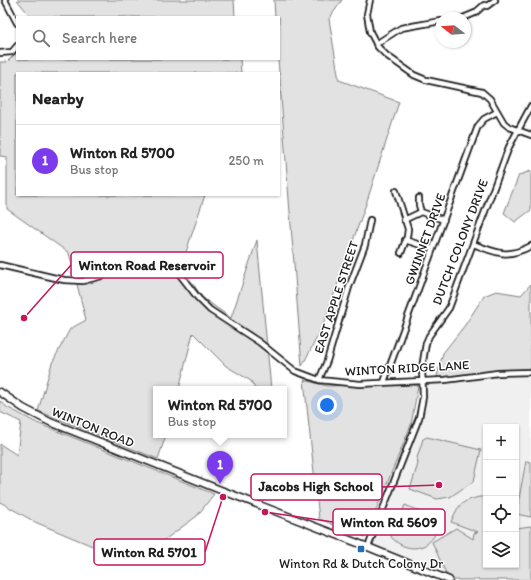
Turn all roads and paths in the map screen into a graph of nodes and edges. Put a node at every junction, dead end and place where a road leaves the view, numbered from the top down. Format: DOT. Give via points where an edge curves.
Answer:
graph roads {
  1 [pos="5,0"];
  2 [pos="370,0"];
  3 [pos="495,0"];
  4 [pos="482,2"];
  5 [pos="471,15"];
  6 [pos="16,21"];
  7 [pos="435,22"];
  8 [pos="376,44"];
  9 [pos="16,47"];
  10 [pos="0,53"];
  11 [pos="531,106"];
  12 [pos="497,112"];
  13 [pos="517,130"];
  14 [pos="531,135"];
  15 [pos="396,191"];
  16 [pos="419,198"];
  17 [pos="422,212"];
  18 [pos="370,220"];
  19 [pos="404,220"];
  20 [pos="444,220"];
  21 [pos="406,240"];
  22 [pos="473,244"];
  23 [pos="531,246"];
  24 [pos="433,249"];
  25 [pos="401,253"];
  26 [pos="0,265"];
  27 [pos="531,372"];
  28 [pos="319,380"];
  29 [pos="423,381"];
  30 [pos="384,382"];
  31 [pos="0,392"];
  32 [pos="368,546"];
  33 [pos="449,580"];
  1 -- 6 [label="street"];
  2 -- 8 [label="street" via="367,19"];
  3 -- 4 [label="street" via="487,6"];
  4 -- 5 [label="street"];
  7 -- 8 [label="street" via="401,28"];
  8 -- 12 [label="street" via="386,55 418,77 434,83 482,92 490,99"];
  9 -- 10 [label="street" via="12,52"];
  11 -- 13 [label="street, DUTCH COLONY DRIVE"];
  12 -- 13 [label="street" via="504,123"];
  12 -- 20 [label="street, GWINNET DRIVE" via="484,119 478,126"];
  13 -- 14 [label="street"];
  13 -- 22 [label="street, DUTCH COLONY DRIVE"];
  15 -- 19 [label="street"];
  16 -- 17 [label="street"];
  17 -- 19 [label="street"];
  17 -- 20 [label="street"];
  18 -- 28 [label="street, EAST APPLE STREET" via="365,245"];
  19 -- 21 [label="street" via="408,229"];
  20 -- 24 [label="street, GWINNET DRIVE"];
  21 -- 24 [label="street"];
  21 -- 25 [label="street"];
  22 -- 23 [label="street" via="507,254 517,253"];
  22 -- 29 [label="street, DUTCH COLONY DRIVE" via="449,308 426,343 422,359"];
  24 -- 30 [label="street, GWINNET DRIVE"];
  26 -- 28 [label="street, WINTON RIDGE LANE" via="54,278 83,281 102,276 139,257 160,258 174,267 210,310 259,342 295,371"];
  27 -- 29 [label="street, WINTON RIDGE LANE" via="498,372"];
  28 -- 30 [label="street, WINTON RIDGE LANE" via="360,384"];
  29 -- 30 [label="street, WINTON RIDGE LANE"];
  29 -- 32 [label="street, DUTCH COLONY DRIVE" via="419,418"];
  31 -- 32 [label="main road, WINTON ROAD" via="50,422"];
  32 -- 33 [label="main road, WINTON ROAD"];
}
